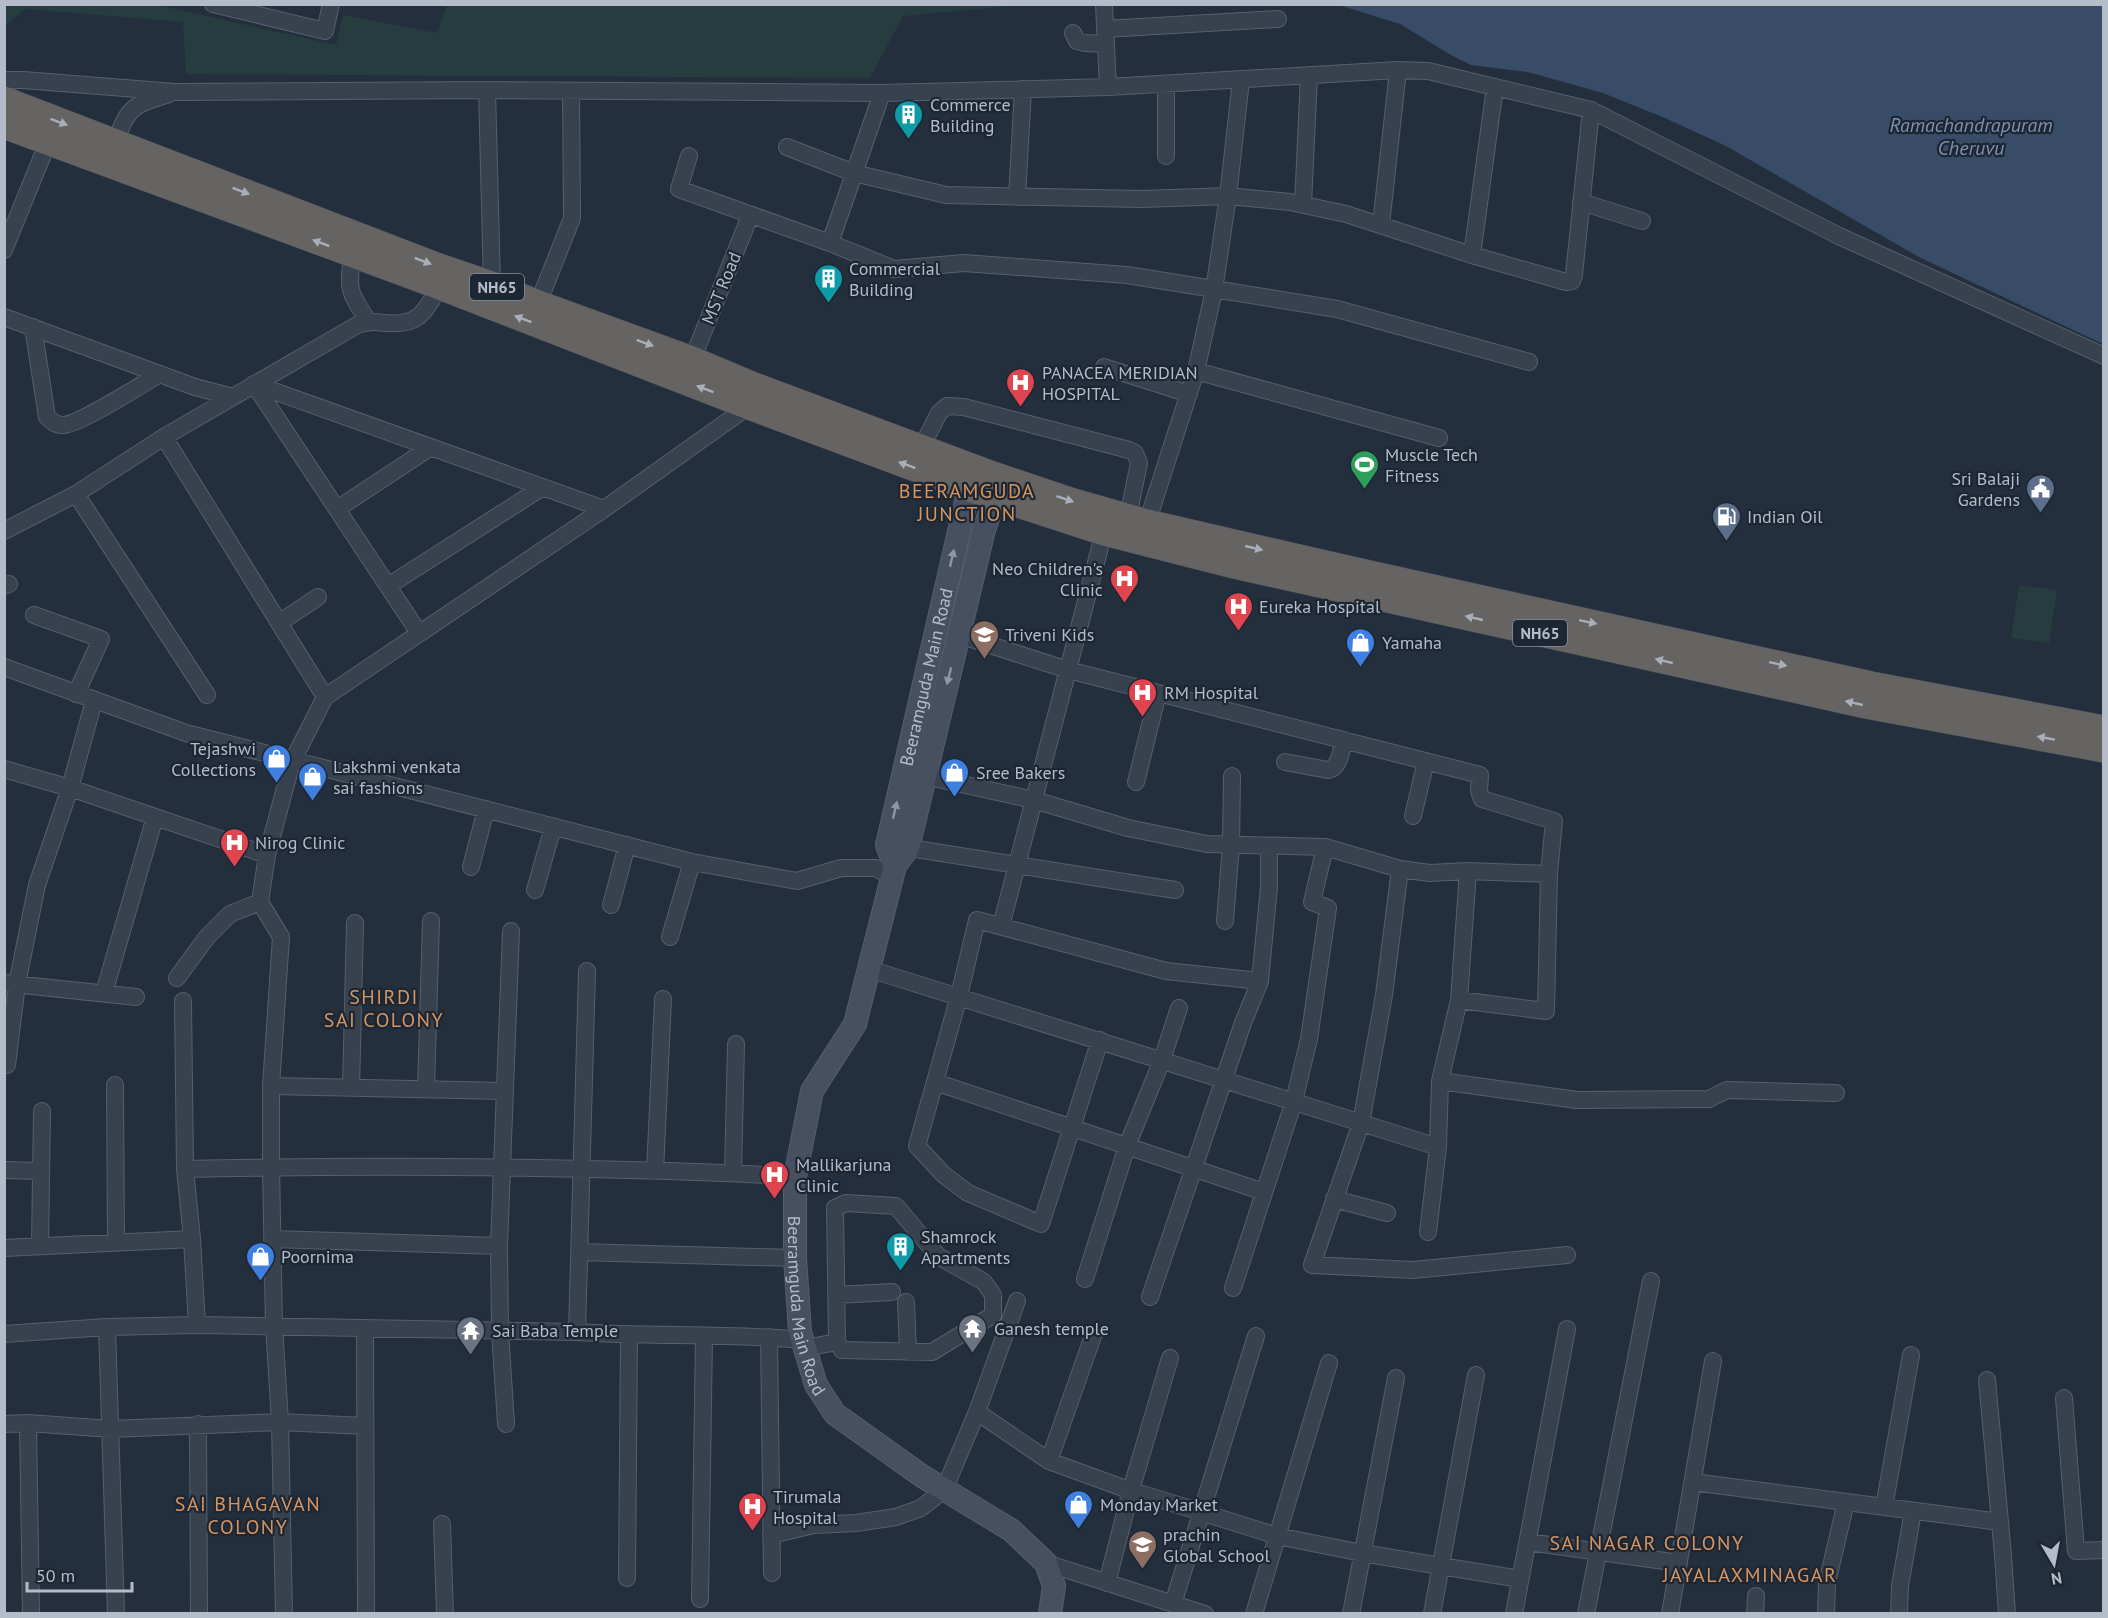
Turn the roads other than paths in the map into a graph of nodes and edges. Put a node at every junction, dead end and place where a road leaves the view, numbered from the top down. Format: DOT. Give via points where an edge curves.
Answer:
graph roads {
  1 [pos="331,4"];
  2 [pos="1104,4"];
  3 [pos="218,5"];
  4 [pos="1278,19"];
  5 [pos="1073,33"];
  6 [pos="1106,37"];
  7 [pos="1398,70"];
  8 [pos="1309,75"];
  9 [pos="4,80"];
  10 [pos="1241,80"];
  11 [pos="1166,84"];
  12 [pos="1108,87"];
  13 [pos="1495,87"];
  14 [pos="1023,89"];
  15 [pos="487,90"];
  16 [pos="571,90"];
  17 [pos="175,92"];
  18 [pos="882,93"];
  19 [pos="4,100"];
  20 [pos="1591,110"];
  21 [pos="4,125"];
  22 [pos="48,142"];
  23 [pos="115,143"];
  24 [pos="787,147"];
  25 [pos="689,156"];
  26 [pos="1166,156"];
  27 [pos="854,173"];
  28 [pos="1228,196"];
  29 [pos="1017,197"];
  30 [pos="1581,202"];
  31 [pos="1303,205"];
  32 [pos="750,216"];
  33 [pos="1642,221"];
  34 [pos="1381,225"];
  35 [pos="830,243"];
  36 [pos="4,250"];
  37 [pos="352,255"];
  38 [pos="1472,255"];
  39 [pos="492,285"];
  40 [pos="440,286"];
  41 [pos="1214,290"];
  42 [pos="538,304"];
  43 [pos="4,317"];
  44 [pos="368,321"];
  45 [pos="568,326"];
  46 [pos="33,327"];
  47 [pos="601,338"];
  48 [pos="2103,356"];
  49 [pos="692,360"];
  50 [pos="1529,362"];
  51 [pos="1104,367"];
  52 [pos="1196,371"];
  53 [pos="160,374"];
  54 [pos="254,384"];
  55 [pos="1188,394"];
  56 [pos="233,398"];
  57 [pos="749,406"];
  58 [pos="164,437"];
  59 [pos="1439,438"];
  60 [pos="431,447"];
  61 [pos="921,448"];
  62 [pos="543,487"];
  63 [pos="969,488"];
  64 [pos="76,494"];
  65 [pos="994,497"];
  66 [pos="337,509"];
  67 [pos="604,509"];
  68 [pos="1137,520"];
  69 [pos="4,531"];
  70 [pos="1104,532"];
  71 [pos="1367,584"];
  72 [pos="388,586"];
  73 [pos="318,597"];
  74 [pos="34,615"];
  75 [pos="279,623"];
  76 [pos="419,633"];
  77 [pos="959,636"];
  78 [pos="4,668"];
  79 [pos="1068,670"];
  80 [pos="1158,693"];
  81 [pos="76,694"];
  82 [pos="207,695"];
  83 [pos="325,697"];
  84 [pos="94,701"];
  85 [pos="2103,729"];
  86 [pos="1344,740"];
  87 [pos="2103,749"];
  88 [pos="1426,761"];
  89 [pos="292,762"];
  90 [pos="1285,762"];
  91 [pos="4,769"];
  92 [pos="925,776"];
  93 [pos="1232,776"];
  94 [pos="1136,782"];
  95 [pos="70,788"];
  96 [pos="1034,800"];
  97 [pos="486,809"];
  98 [pos="1413,816"];
  99 [pos="155,817"];
  100 [pos="553,826"];
  101 [pos="627,845"];
  102 [pos="1231,845"];
  103 [pos="1269,846"];
  104 [pos="1325,847"];
  105 [pos="267,855"];
  106 [pos="896,859"];
  107 [pos="692,862"];
  108 [pos="1017,864"];
  109 [pos="471,867"];
  110 [pos="1400,868"];
  111 [pos="1468,872"];
  112 [pos="1549,874"];
  113 [pos="535,890"];
  114 [pos="1175,890"];
  115 [pos="260,902"];
  116 [pos="611,905"];
  117 [pos="431,921"];
  118 [pos="1225,921"];
  119 [pos="355,922"];
  120 [pos="1001,926"];
  121 [pos="511,931"];
  122 [pos="670,937"];
  123 [pos="869,969"];
  124 [pos="587,971"];
  125 [pos="177,978"];
  126 [pos="1260,981"];
  127 [pos="11,983"];
  128 [pos="104,993"];
  129 [pos="136,996"];
  130 [pos="959,996"];
  131 [pos="663,999"];
  132 [pos="1459,1000"];
  133 [pos="183,1001"];
  134 [pos="1179,1008"];
  135 [pos="1100,1040"];
  136 [pos="736,1044"];
  137 [pos="1162,1060"];
  138 [pos="7,1065"];
  139 [pos="1225,1080"];
  140 [pos="935,1082"];
  141 [pos="1440,1082"];
  142 [pos="115,1085"];
  143 [pos="272,1086"];
  144 [pos="351,1088"];
  145 [pos="426,1089"];
  146 [pos="505,1091"];
  147 [pos="1836,1093"];
  148 [pos="1294,1101"];
  149 [pos="42,1111"];
  150 [pos="1361,1123"];
  151 [pos="1072,1128"];
  152 [pos="1127,1146"];
  153 [pos="1438,1147"];
  154 [pos="271,1167"];
  155 [pos="502,1167"];
  156 [pos="185,1169"];
  157 [pos="582,1169"];
  158 [pos="1194,1169"];
  159 [pos="4,1170"];
  160 [pos="41,1171"];
  161 [pos="655,1171"];
  162 [pos="733,1173"];
  163 [pos="795,1177"];
  164 [pos="1264,1192"];
  165 [pos="1335,1199"];
  166 [pos="1387,1213"];
  167 [pos="1428,1232"];
  168 [pos="192,1239"];
  169 [pos="272,1239"];
  170 [pos="116,1243"];
  171 [pos="40,1246"];
  172 [pos="499,1246"];
  173 [pos="4,1248"];
  174 [pos="579,1252"];
  175 [pos="1567,1255"];
  176 [pos="795,1258"];
  177 [pos="1085,1279"];
  178 [pos="1651,1281"];
  179 [pos="1233,1288"];
  180 [pos="836,1295"];
  181 [pos="1150,1297"];
  182 [pos="1017,1301"];
  183 [pos="197,1325"];
  184 [pos="274,1326"];
  185 [pos="107,1327"];
  186 [pos="365,1328"];
  187 [pos="1567,1329"];
  188 [pos="500,1331"];
  189 [pos="577,1332"];
  190 [pos="4,1334"];
  191 [pos="629,1335"];
  192 [pos="769,1336"];
  193 [pos="1093,1336"];
  194 [pos="1256,1336"];
  195 [pos="704,1337"];
  196 [pos="837,1342"];
  197 [pos="804,1344"];
  198 [pos="908,1352"];
  199 [pos="1911,1355"];
  200 [pos="1170,1358"];
  201 [pos="1713,1361"];
  202 [pos="1329,1363"];
  203 [pos="1476,1375"];
  204 [pos="1396,1378"];
  205 [pos="1986,1380"];
  206 [pos="2064,1398"];
  207 [pos="977,1412"];
  208 [pos="280,1422"];
  209 [pos="28,1423"];
  210 [pos="4,1424"];
  211 [pos="198,1424"];
  212 [pos="506,1424"];
  213 [pos="365,1426"];
  214 [pos="111,1429"];
  215 [pos="1049,1461"];
  216 [pos="1694,1482"];
  217 [pos="944,1490"];
  218 [pos="1131,1490"];
  219 [pos="1846,1502"];
  220 [pos="1884,1507"];
  221 [pos="1913,1510"];
  222 [pos="1201,1512"];
  223 [pos="2000,1522"];
  224 [pos="442,1524"];
  225 [pos="771,1535"];
  226 [pos="1277,1536"];
  227 [pos="1528,1542"];
  228 [pos="1598,1551"];
  229 [pos="2103,1551"];
  230 [pos="1362,1553"];
  231 [pos="1046,1563"];
  232 [pos="1679,1563"];
  233 [pos="1440,1567"];
  234 [pos="772,1573"];
  235 [pos="627,1578"];
  236 [pos="1520,1579"];
  237 [pos="1107,1583"];
  238 [pos="1756,1596"];
  239 [pos="700,1599"];
  240 [pos="1173,1604"];
  241 [pos="32,1614"];
  242 [pos="116,1614"];
  243 [pos="199,1614"];
  244 [pos="284,1614"];
  245 [pos="366,1614"];
  246 [pos="445,1614"];
  247 [pos="1050,1614"];
  248 [pos="1204,1614"];
  249 [pos="1254,1614"];
  250 [pos="1351,1614"];
  251 [pos="1432,1614"];
  252 [pos="1514,1614"];
  253 [pos="1586,1614"];
  254 [pos="1670,1614"];
  255 [pos="1755,1614"];
  256 [pos="1826,1614"];
  257 [pos="1899,1614"];
  258 [pos="2007,1614"];
  1 -- 3 [label="street" via="325,31"];
  2 -- 6 [label="street"];
  4 -- 6 [label="street"];
  5 -- 6 [label="street" via="1077,41 1085,44"];
  6 -- 12 [label="street"];
  7 -- 8 [label="street"];
  7 -- 13 [label="street" via="1428,71"];
  7 -- 34 [label="street"];
  8 -- 10 [label="street"];
  8 -- 31 [label="street"];
  9 -- 17 [label="street"];
  10 -- 11 [label="street"];
  10 -- 28 [label="street"];
  11 -- 12 [label="street"];
  11 -- 26 [label="street"];
  12 -- 14 [label="street"];
  13 -- 20 [label="street"];
  13 -- 38 [label="street"];
  14 -- 18 [label="street"];
  14 -- 29 [label="street"];
  15 -- 16 [label="street"];
  15 -- 17 [label="street"];
  15 -- 39 [label="street"];
  16 -- 18 [label="street"];
  16 -- 42 [label="street" via="572,218"];
  17 -- 23 [label="street" via="132,108"];
  18 -- 27 [label="street"];
  19 -- 23 [label="highway, NH65, one-way"];
  20 -- 30 [label="street"];
  20 -- 48 [label="street" via="1839,236"];
  21 -- 22 [label="highway, NH65"];
  22 -- 36 [label="street"];
  37 -- 22 [label="highway, NH65, one-way"];
  23 -- 39 [label="highway, NH65, one-way"];
  24 -- 27 [label="street"];
  25 -- 32 [label="street" via="679,189"];
  27 -- 29 [label="street" via="946,195"];
  27 -- 35 [label="street"];
  28 -- 29 [label="street" via="1143,200"];
  28 -- 31 [label="street"];
  28 -- 41 [label="street"];
  30 -- 33 [label="street"];
  30 -- 38 [label="street" via="1572,281"];
  31 -- 34 [label="street"];
  32 -- 35 [label="street"];
  32 -- 49 [label="street, MST Road"];
  34 -- 38 [label="street"];
  35 -- 41 [label="street" via="894,269 964,263 1127,275"];
  37 -- 40 [label="highway, NH65"];
  37 -- 44 [label="street" via="351,296"];
  39 -- 42 [label="highway, NH65"];
  40 -- 44 [label="street" via="421,314 410,322"];
  45 -- 40 [label="highway, NH65, one-way"];
  41 -- 50 [label="street" via="1337,309"];
  41 -- 52 [label="street"];
  42 -- 45 [label="highway, NH65"];
  43 -- 46 [label="street"];
  44 -- 54 [label="street"];
  45 -- 47 [label="highway, NH65"];
  46 -- 53 [label="street"];
  46 -- 53 [label="street" via="47,417 62,426 80,420"];
  47 -- 49 [label="highway, NH65, one-way"];
  57 -- 47 [label="highway, NH65, one-way"];
  49 -- 61 [label="highway, NH65"];
  51 -- 55 [label="street"];
  52 -- 55 [label="street"];
  52 -- 59 [label="street"];
  53 -- 56 [label="street"];
  54 -- 56 [label="street"];
  54 -- 60 [label="street"];
  54 -- 66 [label="street"];
  55 -- 68 [label="street"];
  56 -- 58 [label="street"];
  63 -- 57 [label="highway, NH65, one-way"];
  57 -- 67 [label="street"];
  58 -- 64 [label="street"];
  58 -- 75 [label="street"];
  60 -- 62 [label="street"];
  60 -- 66 [label="street"];
  61 -- 68 [label="highway, NH65, one-way"];
  61 -- 68 [label="street" via="939,413 947,406 964,407 1129,450 1139,463"];
  62 -- 67 [label="street"];
  62 -- 72 [label="street"];
  63 -- 65 [label="highway, NH65"];
  106 -- 63 [label="main road, Beeramguda Main Road, one-way"];
  64 -- 69 [label="street"];
  64 -- 82 [label="street"];
  65 -- 70 [label="highway, NH65"];
  65 -- 77 [label="main road, Beeramguda Main Road"];
  66 -- 72 [label="street"];
  67 -- 76 [label="street"];
  68 -- 71 [label="highway, NH65, one-way"];
  70 -- 71 [label="highway, NH65" via="1230,564"];
  70 -- 79 [label="street"];
  71 -- 85 [label="highway, NH65, one-way"];
  87 -- 71 [label="highway, NH65, one-way" via="1866,705"];
  72 -- 76 [label="street"];
  73 -- 75 [label="street"];
  74 -- 81 [label="street" via="101,639"];
  75 -- 83 [label="street"];
  76 -- 83 [label="street"];
  77 -- 79 [label="street"];
  77 -- 92 [label="main road, Beeramguda Main Road, one-way"];
  78 -- 81 [label="street"];
  79 -- 80 [label="street"];
  79 -- 96 [label="street"];
  80 -- 86 [label="street"];
  80 -- 94 [label="street"];
  81 -- 84 [label="street"];
  83 -- 89 [label="street"];
  84 -- 89 [label="street" via="186,733"];
  84 -- 95 [label="street"];
  86 -- 88 [label="street"];
  86 -- 90 [label="street" via="1333,769"];
  88 -- 98 [label="street"];
  88 -- 112 [label="street" via="1480,775 1482,799 1554,821"];
  89 -- 97 [label="street"];
  89 -- 105 [label="street"];
  91 -- 95 [label="street"];
  92 -- 96 [label="street"];
  92 -- 106 [label="main road, Beeramguda Main Road"];
  93 -- 102 [label="street"];
  95 -- 99 [label="street"];
  95 -- 127 [label="street" via="37,885"];
  96 -- 102 [label="street" via="1128,828"];
  96 -- 108 [label="street"];
  97 -- 100 [label="street"];
  97 -- 109 [label="street"];
  99 -- 105 [label="street"];
  99 -- 128 [label="street"];
  100 -- 101 [label="street"];
  100 -- 113 [label="street"];
  101 -- 107 [label="street"];
  101 -- 116 [label="street"];
  102 -- 103 [label="street"];
  102 -- 118 [label="street"];
  103 -- 104 [label="street"];
  103 -- 126 [label="street"];
  104 -- 110 [label="street"];
  104 -- 148 [label="street" via="1312,902 1328,908 1309,1039"];
  105 -- 115 [label="street"];
  106 -- 107 [label="street" via="876,867 842,868 797,881"];
  106 -- 108 [label="street"];
  106 -- 123 [label="main road, Beeramguda Main Road"];
  107 -- 122 [label="street"];
  108 -- 114 [label="street"];
  108 -- 120 [label="street"];
  110 -- 111 [label="street" via="1430,873"];
  110 -- 150 [label="street" via="1384,995"];
  111 -- 112 [label="street"];
  111 -- 132 [label="street"];
  112 -- 132 [label="street" via="1546,1011"];
  115 -- 125 [label="street" via="230,914 207,937"];
  115 -- 143 [label="street" via="280,937"];
  117 -- 145 [label="street"];
  119 -- 144 [label="street"];
  120 -- 126 [label="street" via="1166,971"];
  120 -- 130 [label="street" via="977,920"];
  121 -- 146 [label="street"];
  123 -- 130 [label="street"];
  123 -- 163 [label="main road, Beeramguda Main Road" via="855,1024 812,1091"];
  124 -- 157 [label="street"];
  126 -- 139 [label="street"];
  127 -- 128 [label="street"];
  127 -- 138 [label="street"];
  128 -- 129 [label="street"];
  130 -- 135 [label="street"];
  130 -- 140 [label="street"];
  131 -- 161 [label="street"];
  132 -- 141 [label="street"];
  133 -- 156 [label="street"];
  134 -- 137 [label="street"];
  135 -- 137 [label="street"];
  135 -- 151 [label="street"];
  136 -- 162 [label="street"];
  137 -- 139 [label="street"];
  137 -- 152 [label="street"];
  139 -- 148 [label="street"];
  139 -- 158 [label="street"];
  140 -- 151 [label="street"];
  140 -- 151 [label="street" via="917,1146 944,1175 968,1193 1041,1224"];
  141 -- 147 [label="street" via="1577,1100 1709,1099 1727,1090"];
  141 -- 153 [label="street"];
  142 -- 170 [label="street"];
  143 -- 144 [label="street"];
  143 -- 154 [label="street"];
  144 -- 145 [label="street"];
  145 -- 146 [label="street"];
  146 -- 155 [label="street"];
  148 -- 150 [label="street"];
  148 -- 164 [label="street"];
  149 -- 160 [label="street"];
  150 -- 153 [label="street"];
  150 -- 165 [label="street"];
  151 -- 152 [label="street"];
  152 -- 158 [label="street"];
  152 -- 177 [label="street"];
  153 -- 167 [label="street"];
  154 -- 155 [label="street"];
  154 -- 156 [label="street"];
  154 -- 169 [label="street"];
  155 -- 157 [label="street"];
  155 -- 172 [label="street"];
  156 -- 168 [label="street"];
  157 -- 161 [label="street"];
  157 -- 174 [label="street"];
  158 -- 164 [label="street"];
  158 -- 181 [label="street"];
  159 -- 160 [label="street"];
  160 -- 171 [label="street"];
  161 -- 162 [label="street"];
  162 -- 163 [label="street"];
  163 -- 176 [label="main road, Beeramguda Main Road"];
  164 -- 179 [label="street"];
  165 -- 166 [label="street"];
  165 -- 175 [label="street" via="1312,1265 1413,1270"];
  168 -- 170 [label="street"];
  168 -- 183 [label="street"];
  169 -- 172 [label="street"];
  169 -- 184 [label="street"];
  170 -- 171 [label="street"];
  171 -- 173 [label="street"];
  172 -- 188 [label="street"];
  174 -- 176 [label="street"];
  174 -- 189 [label="street"];
  176 -- 197 [label="main road, Beeramguda Main Road"];
  178 -- 228 [label="street"];
  180 -- 196 [label="street"];
  180 -- 198 [label="street" via="899,1297"];
  180 -- 198 [label="street" via="835,1208 846,1203 896,1206 938,1256 984,1282 993,1294 993,1315 986,1320 932,1352"];
  182 -- 207 [label="street"];
  183 -- 184 [label="street"];
  183 -- 185 [label="street"];
  184 -- 186 [label="street"];
  184 -- 208 [label="street"];
  185 -- 190 [label="street"];
  185 -- 214 [label="street"];
  186 -- 188 [label="street"];
  186 -- 213 [label="street"];
  187 -- 227 [label="street"];
  188 -- 189 [label="street"];
  188 -- 212 [label="street"];
  189 -- 191 [label="street"];
  191 -- 195 [label="street"];
  191 -- 235 [label="street"];
  192 -- 195 [label="street"];
  192 -- 197 [label="street"];
  192 -- 225 [label="street"];
  193 -- 215 [label="street"];
  194 -- 222 [label="street"];
  195 -- 239 [label="street"];
  196 -- 197 [label="street"];
  196 -- 198 [label="street" via="842,1350"];
  197 -- 217 [label="main road, Beeramguda Main Road" via="816,1385 835,1414"];
  199 -- 220 [label="street"];
  200 -- 218 [label="street"];
  201 -- 216 [label="street"];
  202 -- 226 [label="street"];
  203 -- 233 [label="street"];
  204 -- 230 [label="street"];
  205 -- 223 [label="street"];
  206 -- 229 [label="street" via="2076,1551"];
  207 -- 215 [label="street"];
  207 -- 217 [label="street"];
  208 -- 211 [label="street"];
  208 -- 213 [label="street"];
  208 -- 244 [label="street"];
  209 -- 210 [label="street"];
  209 -- 214 [label="street"];
  209 -- 241 [label="street"];
  211 -- 214 [label="street"];
  211 -- 243 [label="street"];
  213 -- 245 [label="street"];
  214 -- 242 [label="street"];
  215 -- 218 [label="street"];
  216 -- 219 [label="street"];
  216 -- 232 [label="street"];
  217 -- 225 [label="street" via="921,1508 896,1517 814,1525"];
  217 -- 231 [label="main road, Beeramguda Main Road" via="1011,1530"];
  218 -- 222 [label="street"];
  218 -- 237 [label="street"];
  219 -- 220 [label="street"];
  219 -- 256 [label="street" via="1827,1583"];
  220 -- 221 [label="street"];
  221 -- 223 [label="street"];
  221 -- 257 [label="street"];
  222 -- 226 [label="street"];
  222 -- 240 [label="street"];
  223 -- 258 [label="street"];
  224 -- 246 [label="street"];
  225 -- 234 [label="street"];
  226 -- 230 [label="street"];
  226 -- 249 [label="street"];
  227 -- 228 [label="street"];
  227 -- 236 [label="street"];
  228 -- 232 [label="street"];
  228 -- 253 [label="street"];
  230 -- 233 [label="street"];
  230 -- 250 [label="street"];
  231 -- 237 [label="street"];
  231 -- 247 [label="main road" via="1054,1586"];
  232 -- 254 [label="street"];
  233 -- 236 [label="street"];
  233 -- 251 [label="street"];
  236 -- 252 [label="street"];
  237 -- 240 [label="street"];
  238 -- 255 [label="street"];
  240 -- 248 [label="street"];
}
